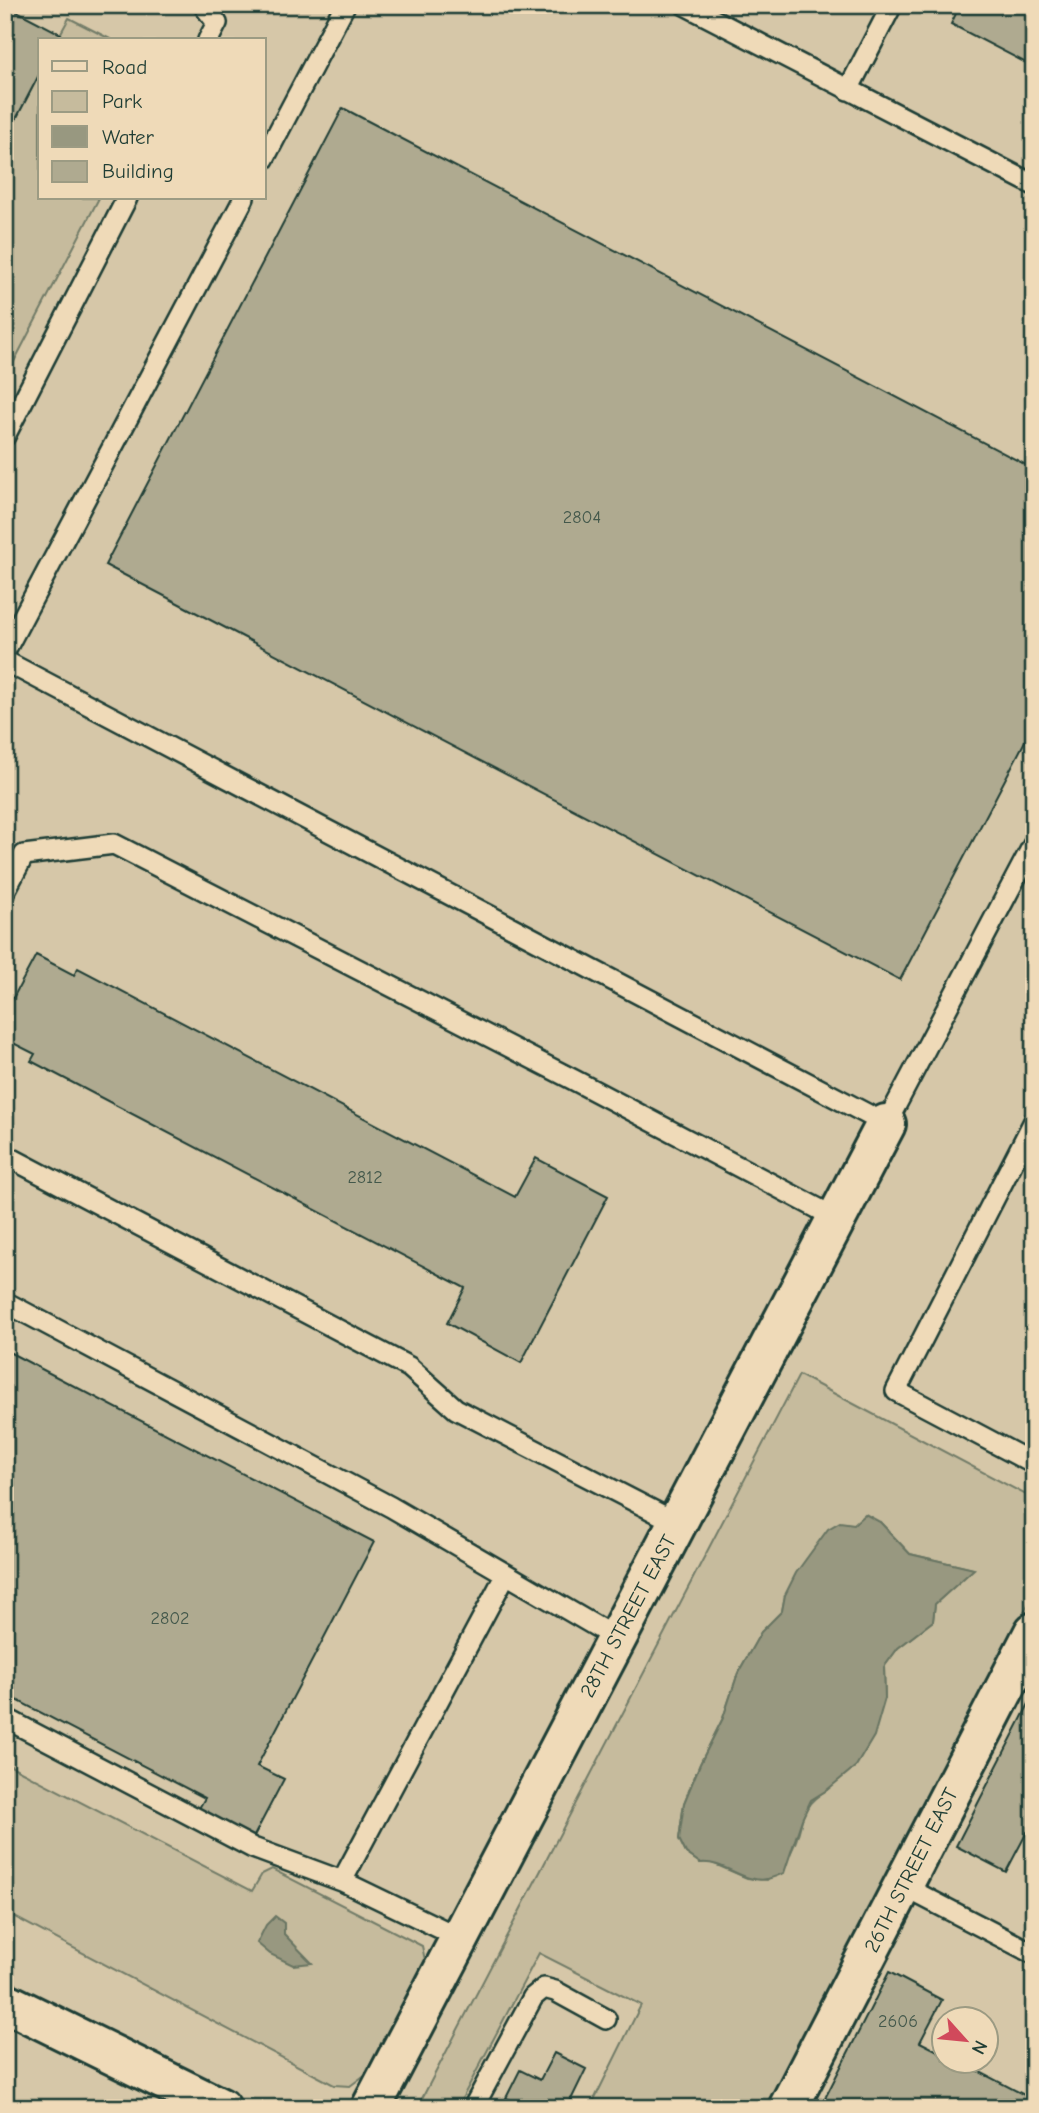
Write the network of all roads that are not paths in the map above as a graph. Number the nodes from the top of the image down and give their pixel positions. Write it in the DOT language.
graph roads {
  1 [pos="203,5"];
  2 [pos="345,5"];
  3 [pos="685,5"];
  4 [pos="892,5"];
  5 [pos="209,38"];
  6 [pos="848,90"];
  7 [pos="266,155"];
  8 [pos="1034,185"];
  9 [pos="126,200"];
  10 [pos="243,200"];
  11 [pos="5,436"];
  12 [pos="5,651"];
  13 [pos="5,661"];
  14 [pos="1034,843"];
  15 [pos="5,891"];
  16 [pos="1034,1121"];
  17 [pos="886,1124"];
  18 [pos="5,1155"];
  19 [pos="836,1218"];
  20 [pos="5,1302"];
  21 [pos="1034,1464"];
  22 [pos="677,1523"];
  23 [pos="506,1574"];
  24 [pos="1034,1632"];
  25 [pos="616,1638"];
  26 [pos="5,1717"];
  27 [pos="342,1881"];
  28 [pos="903,1886"];
  29 [pos="460,1938"];
  30 [pos="1034,1954"];
  31 [pos="5,2002"];
  32 [pos="606,2019"];
  33 [pos="221,2108"];
  34 [pos="371,2108"];
  35 [pos="473,2108"];
  36 [pos="788,2108"];
  1 -- 5 [label="lane"];
  2 -- 7 [label="lane"];
  3 -- 6 [label="lane"];
  4 -- 6 [label="lane"];
  6 -- 8 [label="lane"];
  9 -- 11 [label="lane"];
  10 -- 12 [label="lane"];
  13 -- 17 [label="lane"];
  14 -- 17 [label="lane"];
  15 -- 19 [label="lane"];
  16 -- 21 [label="lane"];
  17 -- 19 [label="street, 28TH STREET EAST"];
  18 -- 22 [label="lane"];
  19 -- 22 [label="street, 28TH STREET EAST"];
  20 -- 23 [label="lane"];
  22 -- 25 [label="street, 28TH STREET EAST"];
  23 -- 25 [label="lane"];
  23 -- 27 [label="lane"];
  24 -- 28 [label="street, 26TH STREET EAST"];
  25 -- 29 [label="street, 28TH STREET EAST"];
  26 -- 27 [label="lane"];
  27 -- 29 [label="lane"];
  28 -- 30 [label="lane"];
  28 -- 36 [label="street, 26TH STREET EAST"];
  29 -- 34 [label="street, 28TH STREET EAST"];
  31 -- 33 [label="street"];
  32 -- 35 [label="lane"];
}
